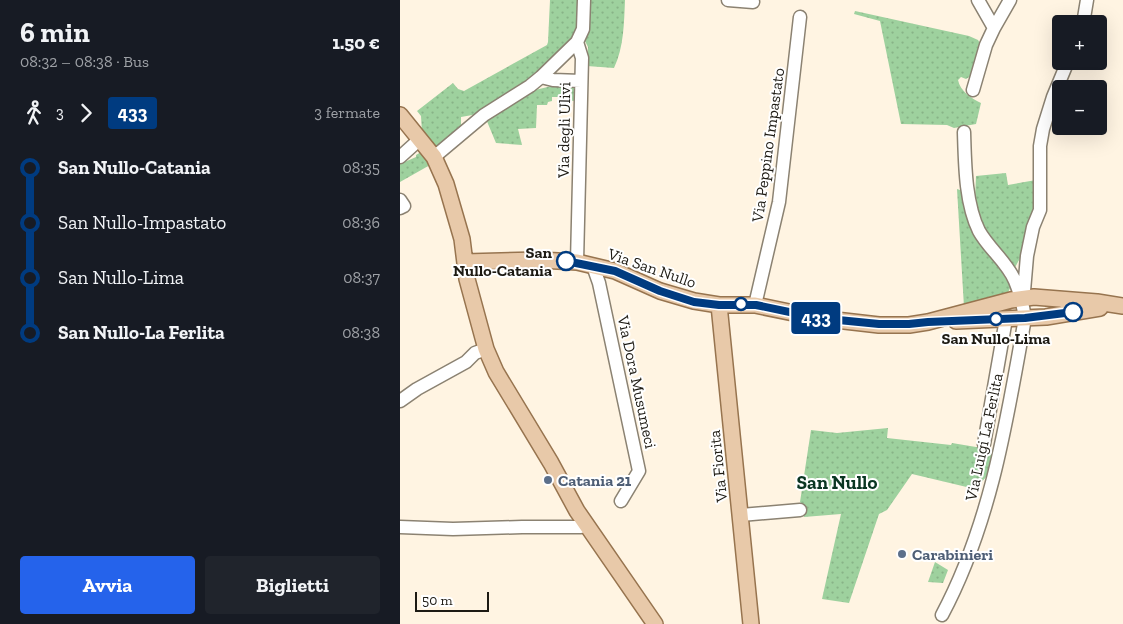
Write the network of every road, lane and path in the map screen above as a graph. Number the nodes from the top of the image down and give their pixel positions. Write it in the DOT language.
graph roads {
  1 [pos="584,0"];
  2 [pos="728,0"];
  3 [pos="978,0"];
  4 [pos="1010,0"];
  5 [pos="1087,0"];
  6 [pos="753,2"];
  7 [pos="1084,15"];
  8 [pos="800,17"];
  9 [pos="994,28"];
  10 [pos="577,42"];
  11 [pos="1064,70"];
  12 [pos="541,77"];
  13 [pos="581,81"];
  14 [pos="973,90"];
  15 [pos="400,115"];
  16 [pos="964,132"];
  17 [pos="420,139"];
  18 [pos="400,157"];
  19 [pos="434,157"];
  20 [pos="400,200"];
  21 [pos="400,208"];
  22 [pos="465,262"];
  23 [pos="577,262"];
  24 [pos="593,266"];
  25 [pos="1021,298"];
  26 [pos="719,305"];
  27 [pos="756,305"];
  28 [pos="1120,305"];
  29 [pos="985,313"];
  30 [pos="1025,318"];
  31 [pos="1006,319"];
  32 [pos="486,349"];
  33 [pos="400,401"];
  34 [pos="984,444"];
  35 [pos="621,501"];
  36 [pos="800,510"];
  37 [pos="741,515"];
  38 [pos="585,525"];
  39 [pos="400,527"];
  40 [pos="942,615"];
  41 [pos="655,624"];
  42 [pos="751,624"];
  1 -- 10 [label="street, Via degli Ulivi"];
  2 -- 6 [label="street"];
  3 -- 9 [label="street"];
  4 -- 9 [label="street"];
  5 -- 7 [label="street"];
  8 -- 27 [label="street, Via Peppino Impastato"];
  9 -- 14 [label="street"];
  10 -- 12 [label="street"];
  10 -- 13 [label="street, Via degli Ulivi"];
  11 -- 25 [label="street"];
  12 -- 13 [label="street"];
  12 -- 19 [label="street"];
  13 -- 23 [label="street, Via degli Ulivi"];
  15 -- 17 [label="main road"];
  16 -- 25 [label="street"];
  17 -- 18 [label="street"];
  17 -- 19 [label="main road"];
  19 -- 22 [label="main road"];
  20 -- 21 [label="street"];
  22 -- 23 [label="main road, Via San Nullo"];
  22 -- 32 [label="main road"];
  23 -- 24 [label="main road, Via San Nullo"];
  24 -- 26 [label="main road, Via San Nullo"];
  24 -- 35 [label="street, Via Dora Musumeci"];
  25 -- 28 [label="main road, Via San Nullo"];
  25 -- 29 [label="main road, Via San Nullo"];
  25 -- 30 [label="street"];
  26 -- 27 [label="main road, Via San Nullo"];
  26 -- 37 [label="main road, Via Fiorita"];
  27 -- 29 [label="main road, Via San Nullo"];
  28 -- 30 [label="main road"];
  29 -- 31 [label="main road"];
  30 -- 31 [label="main road"];
  30 -- 40 [label="street, Via Luigi La Ferlita"];
  31 -- 34 [label="street"];
  32 -- 33 [label="street"];
  32 -- 38 [label="main road"];
  36 -- 37 [label="street"];
  37 -- 42 [label="main road, Via Fiorita"];
  38 -- 39 [label="street"];
  38 -- 41 [label="main road"];
}
